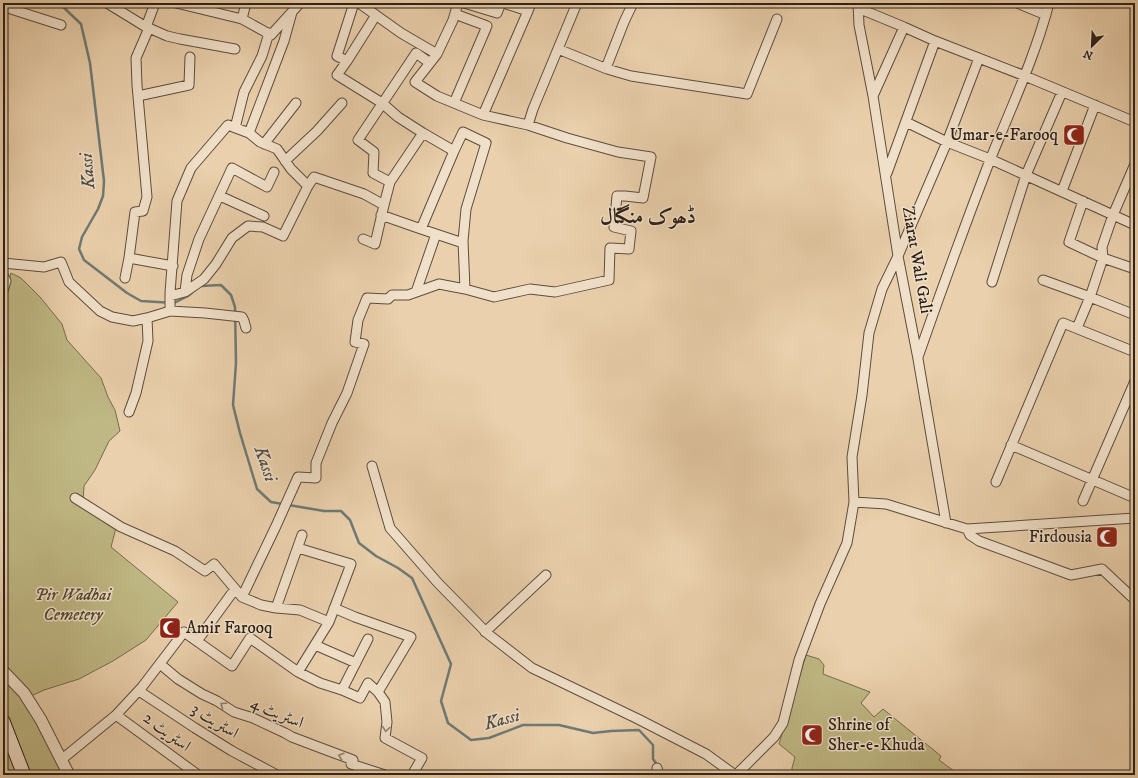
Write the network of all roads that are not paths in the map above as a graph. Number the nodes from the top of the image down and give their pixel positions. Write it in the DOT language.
graph roads {
  1 [pos="107,3"];
  2 [pos="155,3"];
  3 [pos="176,3"];
  4 [pos="246,3"];
  5 [pos="300,3"];
  6 [pos="354,3"];
  7 [pos="359,3"];
  8 [pos="458,3"];
  9 [pos="464,3"];
  10 [pos="502,3"];
  11 [pos="577,3"];
  12 [pos="633,3"];
  13 [pos="1017,3"];
  14 [pos="1049,3"];
  15 [pos="3,6"];
  16 [pos="858,6"];
  17 [pos="529,7"];
  18 [pos="292,12"];
  19 [pos="454,14"];
  20 [pos="376,15"];
  21 [pos="1046,15"];
  22 [pos="242,19"];
  23 [pos="777,19"];
  24 [pos="61,25"];
  25 [pos="904,27"];
  26 [pos="148,28"];
  27 [pos="269,34"];
  28 [pos="935,41"];
  29 [pos="235,49"];
  30 [pos="558,49"];
  31 [pos="437,54"];
  32 [pos="190,57"];
  33 [pos="979,58"];
  34 [pos="347,61"];
  35 [pos="430,63"];
  36 [pos="606,68"];
  37 [pos="1025,76"];
  38 [pos="1062,92"];
  39 [pos="138,96"];
  40 [pos="873,96"];
  41 [pos="296,103"];
  42 [pos="342,103"];
  43 [pos="382,103"];
  44 [pos="454,103"];
  45 [pos="1095,105"];
  46 [pos="482,115"];
  47 [pos="906,122"];
  48 [pos="1135,122"];
  49 [pos="528,125"];
  50 [pos="235,128"];
  51 [pos="249,133"];
  52 [pos="423,133"];
  53 [pos="947,142"];
  54 [pos="264,144"];
  55 [pos="454,151"];
  56 [pos="990,159"];
  57 [pos="285,161"];
  58 [pos="1135,164"];
  59 [pos="274,172"];
  60 [pos="886,175"];
  61 [pos="1026,175"];
  62 [pos="390,182"];
  63 [pos="308,186"];
  64 [pos="1062,191"];
  65 [pos="220,196"];
  66 [pos="1083,201"];
  67 [pos="384,205"];
  68 [pos="381,214"];
  69 [pos="1113,215"];
  70 [pos="264,216"];
  71 [pos="1135,225"];
  72 [pos="420,229"];
  73 [pos="436,234"];
  74 [pos="363,239"];
  75 [pos="462,243"];
  76 [pos="898,256"];
  77 [pos="129,258"];
  78 [pos="1103,258"];
  79 [pos="3,263"];
  80 [pos="173,266"];
  81 [pos="1135,270"];
  82 [pos="3,276"];
  83 [pos="125,278"];
  84 [pos="1043,280"];
  85 [pos="992,282"];
  86 [pos="465,289"];
  87 [pos="3,291"];
  88 [pos="185,292"];
  89 [pos="416,292"];
  90 [pos="170,296"];
  91 [pos="1090,296"];
  92 [pos="170,311"];
  93 [pos="1135,315"];
  94 [pos="147,318"];
  95 [pos="246,328"];
  96 [pos="1078,328"];
  97 [pos="1135,352"];
  98 [pos="918,359"];
  99 [pos="1135,381"];
  100 [pos="130,412"];
  101 [pos="1011,445"];
  102 [pos="372,466"];
  103 [pos="1092,480"];
  104 [pos="996,482"];
  105 [pos="75,498"];
  106 [pos="1135,498"];
  107 [pos="1083,501"];
  108 [pos="854,502"];
  109 [pos="1135,518"];
  110 [pos="946,523"];
  111 [pos="968,529"];
  112 [pos="302,535"];
  113 [pos="298,548"];
  114 [pos="546,575"];
  115 [pos="235,589"];
  116 [pos="242,597"];
  117 [pos="1135,600"];
  118 [pos="276,608"];
  119 [pos="334,608"];
  120 [pos="329,622"];
  121 [pos="485,632"];
  122 [pos="368,639"];
  123 [pos="197,642"];
  124 [pos="315,645"];
  125 [pos="356,663"];
  126 [pos="160,664"];
  127 [pos="3,671"];
  128 [pos="298,672"];
  129 [pos="342,690"];
  130 [pos="139,691"];
  131 [pos="378,692"];
  132 [pos="116,715"];
  133 [pos="3,721"];
  134 [pos="61,760"];
  135 [pos="24,775"];
  136 [pos="69,775"];
  137 [pos="198,775"];
  138 [pos="277,775"];
  139 [pos="385,775"];
  140 [pos="412,775"];
  141 [pos="735,775"];
  1 -- 26 [label="street"];
  2 -- 26 [label="street"];
  3 -- 22 [label="street"];
  4 -- 22 [label="street"];
  5 -- 18 [label="street"];
  6 -- 34 [label="street"];
  7 -- 20 [label="street"];
  8 -- 19 [label="street"];
  9 -- 10 [label="street"];
  10 -- 17 [label="street"];
  11 -- 30 [label="street"];
  12 -- 36 [label="street"];
  13 -- 21 [label="street"];
  14 -- 21 [label="street"];
  15 -- 24 [label="street"];
  16 -- 25 [label="street"];
  16 -- 40 [label="street, Ziarat Wali Gali"];
  17 -- 46 [label="street"];
  18 -- 27 [label="street"];
  18 -- 51 [label="street"];
  19 -- 31 [label="street"];
  19 -- 44 [label="street"];
  20 -- 31 [label="street"];
  20 -- 34 [label="street"];
  21 -- 37 [label="street"];
  22 -- 27 [label="street"];
  23 -- 36 [label="street"];
  25 -- 28 [label="street"];
  25 -- 40 [label="street"];
  26 -- 29 [label="street"];
  26 -- 39 [label="street"];
  27 -- 50 [label="street"];
  28 -- 33 [label="street"];
  28 -- 47 [label="street"];
  30 -- 36 [label="street"];
  30 -- 49 [label="street"];
  31 -- 35 [label="street"];
  32 -- 39 [label="street"];
  33 -- 37 [label="street"];
  33 -- 53 [label="street"];
  34 -- 43 [label="street"];
  35 -- 43 [label="street"];
  35 -- 44 [label="street"];
  37 -- 38 [label="street"];
  37 -- 56 [label="street"];
  38 -- 45 [label="street"];
  38 -- 61 [label="street"];
  39 -- 77 [label="street"];
  40 -- 60 [label="street, Ziarat Wali Gali"];
  41 -- 54 [label="street"];
  42 -- 57 [label="street"];
  43 -- 52 [label="street"];
  43 -- 62 [label="street"];
  44 -- 46 [label="street"];
  45 -- 48 [label="street"];
  45 -- 64 [label="street"];
  46 -- 49 [label="street"];
  47 -- 53 [label="street"];
  47 -- 60 [label="street"];
  49 -- 86 [label="street"];
  50 -- 51 [label="street"];
  50 -- 80 [label="street"];
  51 -- 54 [label="street"];
  52 -- 55 [label="street"];
  52 -- 62 [label="street"];
  53 -- 56 [label="street"];
  53 -- 76 [label="street"];
  54 -- 57 [label="street"];
  55 -- 72 [label="street"];
  55 -- 75 [label="street"];
  56 -- 61 [label="street"];
  56 -- 98 [label="street"];
  57 -- 63 [label="street"];
  58 -- 69 [label="street"];
  59 -- 65 [label="street"];
  60 -- 76 [label="street, Ziarat Wali Gali"];
  61 -- 64 [label="street"];
  61 -- 85 [label="street"];
  62 -- 67 [label="street"];
  63 -- 67 [label="street"];
  63 -- 88 [label="street"];
  64 -- 66 [label="street"];
  65 -- 70 [label="street"];
  65 -- 88 [label="street"];
  66 -- 69 [label="street"];
  66 -- 78 [label="street"];
  67 -- 68 [label="street"];
  68 -- 72 [label="street"];
  68 -- 74 [label="street"];
  69 -- 71 [label="street"];
  69 -- 78 [label="street"];
  72 -- 73 [label="street"];
  73 -- 75 [label="street"];
  73 -- 89 [label="street"];
  75 -- 86 [label="street"];
  76 -- 98 [label="street, Ziarat Wali Gali"];
  76 -- 108 [label="street"];
  77 -- 80 [label="street"];
  77 -- 83 [label="street"];
  78 -- 81 [label="street"];
  78 -- 91 [label="street"];
  79 -- 94 [label="street"];
  80 -- 90 [label="street"];
  82 -- 87 [label="street"];
  84 -- 91 [label="street"];
  86 -- 89 [label="street"];
  88 -- 90 [label="street"];
  89 -- 116 [label="street"];
  90 -- 92 [label="street"];
  91 -- 93 [label="street"];
  91 -- 96 [label="street"];
  92 -- 94 [label="street"];
  92 -- 95 [label="street"];
  94 -- 100 [label="street"];
  96 -- 97 [label="street"];
  96 -- 101 [label="street"];
  98 -- 110 [label="street, Ziarat Wali Gali"];
  99 -- 103 [label="street"];
  101 -- 103 [label="street"];
  101 -- 104 [label="street"];
  102 -- 121 [label="street"];
  103 -- 106 [label="street"];
  103 -- 107 [label="street"];
  105 -- 115 [label="street"];
  108 -- 110 [label="street"];
  108 -- 141 [label="street"];
  109 -- 111 [label="street"];
  110 -- 111 [label="street"];
  111 -- 117 [label="street"];
  112 -- 113 [label="street"];
  113 -- 118 [label="street"];
  113 -- 119 [label="street"];
  114 -- 121 [label="street"];
  115 -- 116 [label="street"];
  115 -- 123 [label="street"];
  116 -- 118 [label="street"];
  118 -- 120 [label="street"];
  119 -- 120 [label="street"];
  119 -- 131 [label="street"];
  120 -- 124 [label="street"];
  121 -- 141 [label="street"];
  122 -- 125 [label="street"];
  123 -- 126 [label="street"];
  123 -- 128 [label="street"];
  124 -- 125 [label="street"];
  124 -- 128 [label="street"];
  125 -- 129 [label="street"];
  126 -- 130 [label="street"];
  139 -- 126 [label="street, اسٹریٹ 4, one-way"];
  127 -- 134 [label="street"];
  128 -- 129 [label="street"];
  129 -- 131 [label="street"];
  130 -- 132 [label="street"];
  130 -- 138 [label="street, اسٹریٹ 3"];
  131 -- 140 [label="street, one-way"];
  132 -- 134 [label="street"];
  132 -- 137 [label="street, اسٹریٹ 2"];
  133 -- 135 [label="main road"];
  134 -- 136 [label="street"];
}
